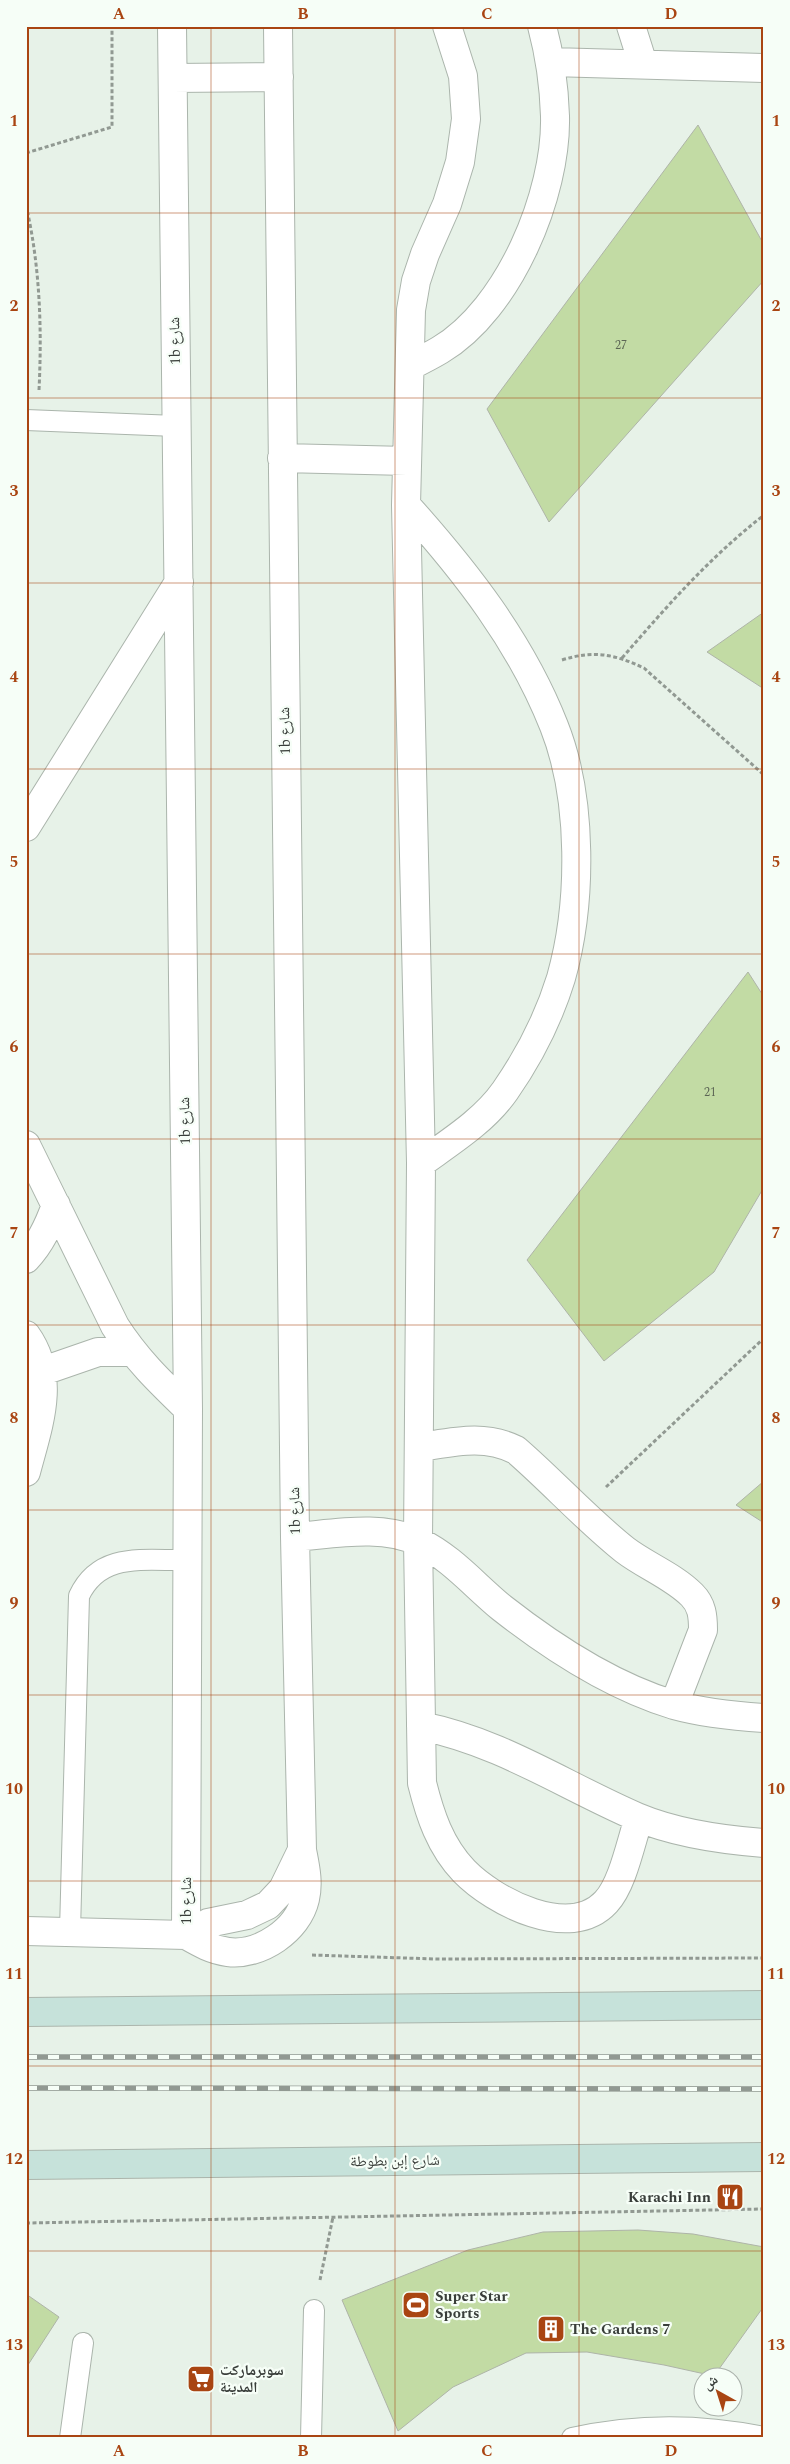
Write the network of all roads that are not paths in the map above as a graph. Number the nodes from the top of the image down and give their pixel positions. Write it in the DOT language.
graph roads {
  1 [pos="172,26"];
  2 [pos="278,26"];
  3 [pos="448,26"];
  4 [pos="542,26"];
  5 [pos="632,26"];
  6 [pos="551,62"];
  7 [pos="643,64"];
  8 [pos="764,68"];
  9 [pos="279,77"];
  10 [pos="173,78"];
  11 [pos="410,366"];
  12 [pos="32,421"];
  13 [pos="176,426"];
  14 [pos="282,458"];
  15 [pos="407,461"];
  16 [pos="406,505"];
  17 [pos="179,582"];
  18 [pos="26,827"];
  19 [pos="26,1145"];
  20 [pos="422,1164"];
  21 [pos="56,1205"];
  22 [pos="26,1259"];
  23 [pos="26,1335"];
  24 [pos="132,1352"];
  25 [pos="43,1371"];
  26 [pos="188,1409"];
  27 [pos="421,1446"];
  28 [pos="26,1472"];
  29 [pos="295,1537"];
  30 [pos="418,1541"];
  31 [pos="187,1560"];
  32 [pos="674,1705"];
  33 [pos="764,1718"];
  34 [pos="421,1726"];
  35 [pos="639,1818"];
  36 [pos="764,1843"];
  37 [pos="26,1931"];
  38 [pos="70,1931"];
  39 [pos="186,1935"];
  40 [pos="764,2005"];
  41 [pos="26,2012"];
  42 [pos="764,2157"];
  43 [pos="26,2165"];
  44 [pos="314,2310"];
  45 [pos="83,2343"];
  46 [pos="764,2437"];
  47 [pos="70,2438"];
  48 [pos="311,2438"];
  49 [pos="572,2438"];
  1 -- 10 [label="street, 1b شارع"];
  2 -- 9 [label="street, 1b شارع"];
  3 -- 11 [label="street"];
  4 -- 6 [label="street"];
  5 -- 7 [label="street"];
  6 -- 7 [label="street"];
  6 -- 11 [label="street"];
  7 -- 8 [label="street"];
  9 -- 10 [label="street"];
  9 -- 14 [label="street, 1b شارع"];
  10 -- 13 [label="street, 1b شارع"];
  11 -- 15 [label="street"];
  12 -- 13 [label="lane"];
  13 -- 17 [label="street, 1b شارع"];
  14 -- 15 [label="street"];
  14 -- 29 [label="street, 1b شارع"];
  15 -- 16 [label="street"];
  16 -- 20 [label="street"];
  16 -- 20 [label="street"];
  17 -- 18 [label="street"];
  17 -- 26 [label="street, 1b شارع"];
  19 -- 21 [label="street"];
  20 -- 27 [label="street"];
  21 -- 22 [label="street"];
  21 -- 24 [label="street"];
  23 -- 25 [label="street"];
  24 -- 25 [label="street"];
  24 -- 26 [label="street"];
  25 -- 28 [label="street"];
  26 -- 31 [label="street, 1b شارع"];
  27 -- 30 [label="street"];
  27 -- 32 [label="street"];
  29 -- 30 [label="street"];
  29 -- 39 [label="street, 1b شارع"];
  30 -- 32 [label="street"];
  30 -- 34 [label="street"];
  31 -- 38 [label="lane"];
  31 -- 39 [label="street, 1b شارع"];
  32 -- 33 [label="street"];
  34 -- 35 [label="street"];
  34 -- 35 [label="street"];
  35 -- 36 [label="street"];
  37 -- 38 [label="street"];
  38 -- 39 [label="street"];
  40 -- 41 [label="main road"];
  42 -- 43 [label="main road, شارع إبن بطوطة"];
  44 -- 48 [label="lane"];
  45 -- 47 [label="lane"];
  46 -- 49 [label="lane"];
}
